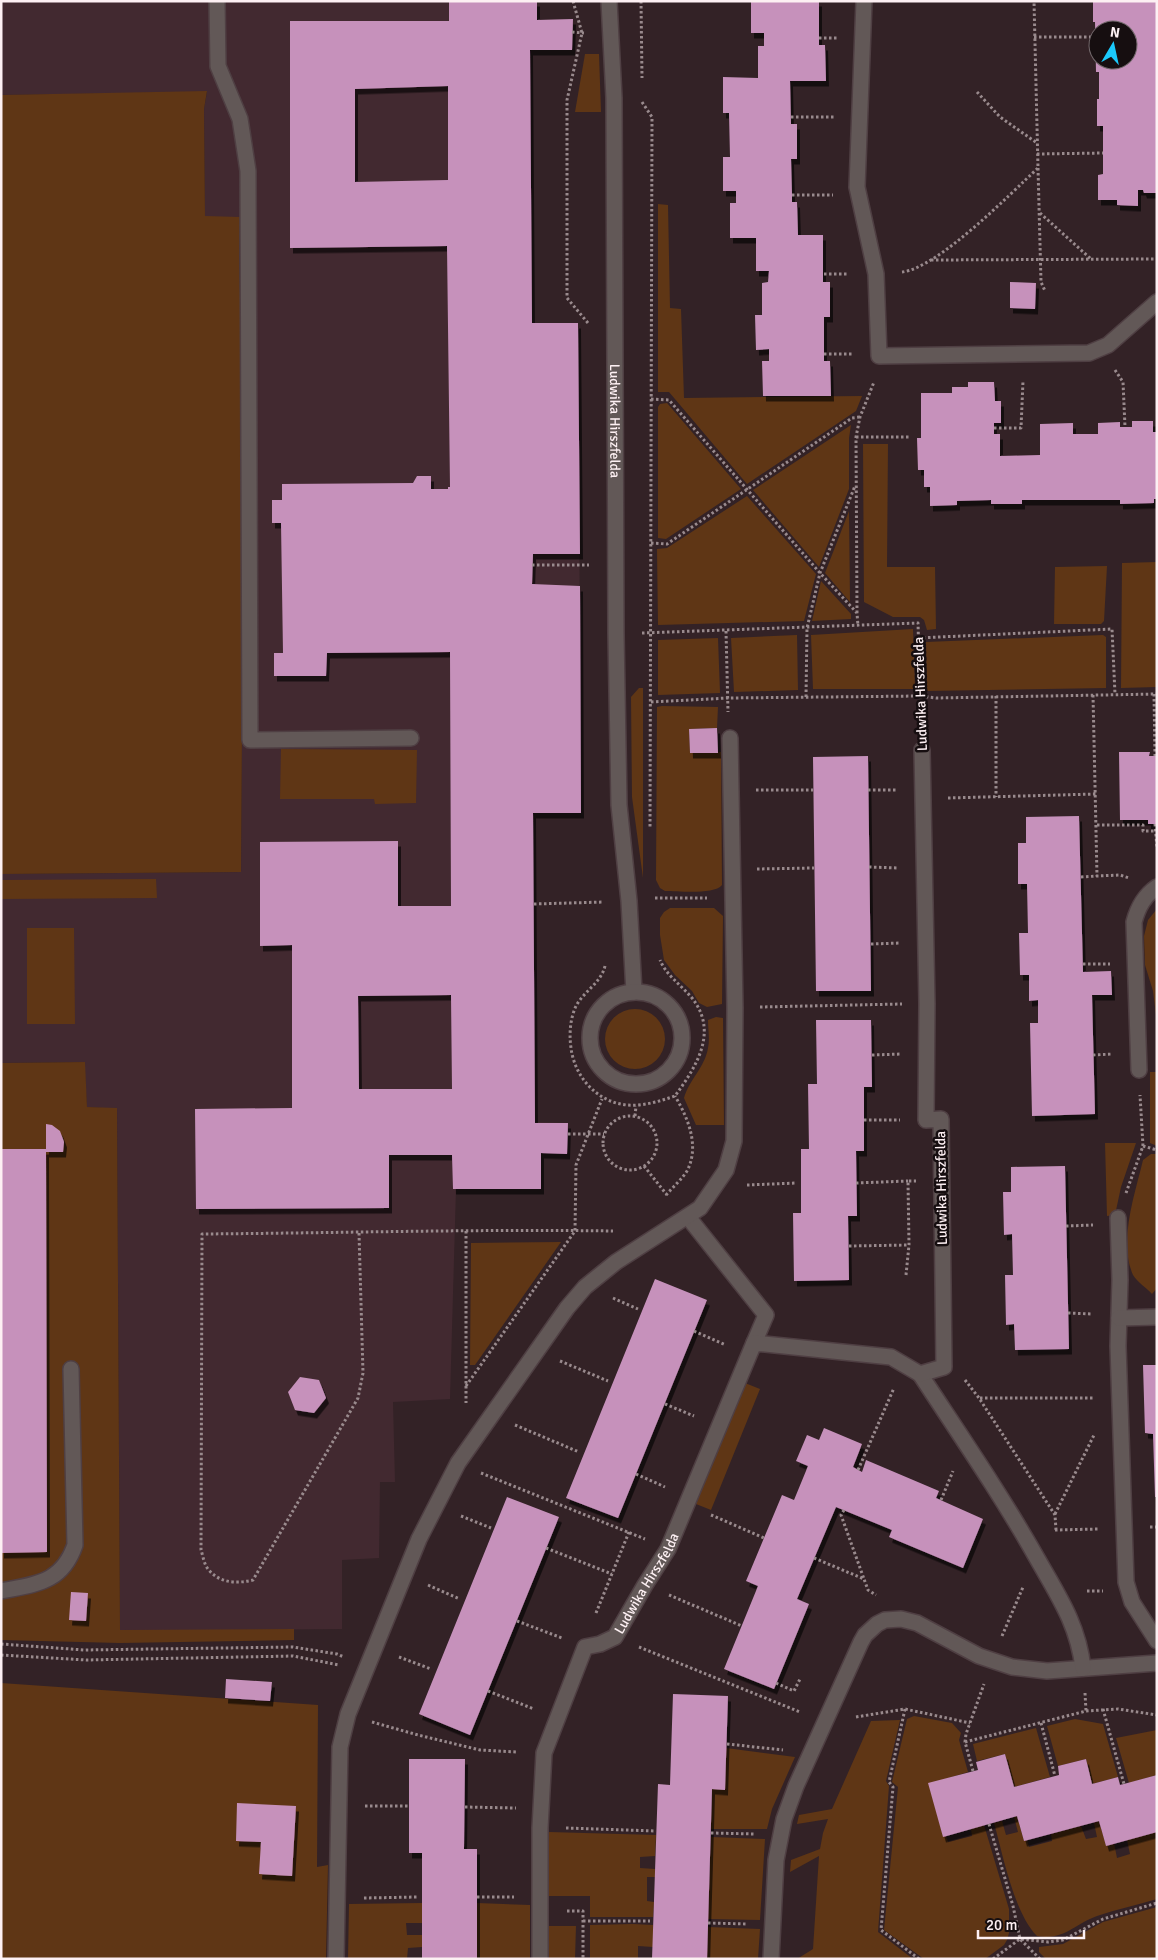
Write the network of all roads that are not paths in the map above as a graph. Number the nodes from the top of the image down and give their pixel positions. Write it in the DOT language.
graph roads {
  1 [pos="217,1"];
  2 [pos="608,1"];
  3 [pos="864,1"];
  4 [pos="1157,302"];
  5 [pos="411,738"];
  6 [pos="730,738"];
  7 [pos="922,750"];
  8 [pos="1156,887"];
  9 [pos="634,992"];
  10 [pos="1139,1070"];
  11 [pos="688,1217"];
  12 [pos="1118,1218"];
  13 [pos="1157,1317"];
  14 [pos="1119,1318"];
  15 [pos="752,1349"];
  16 [pos="71,1369"];
  17 [pos="920,1374"];
  18 [pos="1,1591"];
  19 [pos="1157,1641"];
  20 [pos="1157,1663"];
  21 [pos="1083,1668"];
  22 [pos="336,1959"];
  23 [pos="540,1959"];
  24 [pos="771,1959"];
  1 -- 5 [label="street"];
  2 -- 9 [label="street, Ludwika Hirszfelda"];
  3 -- 4 [label="street"];
  6 -- 11 [label="street"];
  7 -- 17 [label="street, Ludwika Hirszfelda"];
  8 -- 10 [label="street"];
  9 -- 9 [label="street"];
  11 -- 15 [label="street, Ludwika Hirszfelda"];
  11 -- 22 [label="street"];
  12 -- 14 [label="street"];
  13 -- 14 [label="street"];
  14 -- 19 [label="street"];
  15 -- 17 [label="street"];
  15 -- 23 [label="street, Ludwika Hirszfelda"];
  16 -- 18 [label="street"];
  17 -- 21 [label="street"];
  20 -- 21 [label="street"];
  21 -- 24 [label="street"];
}
